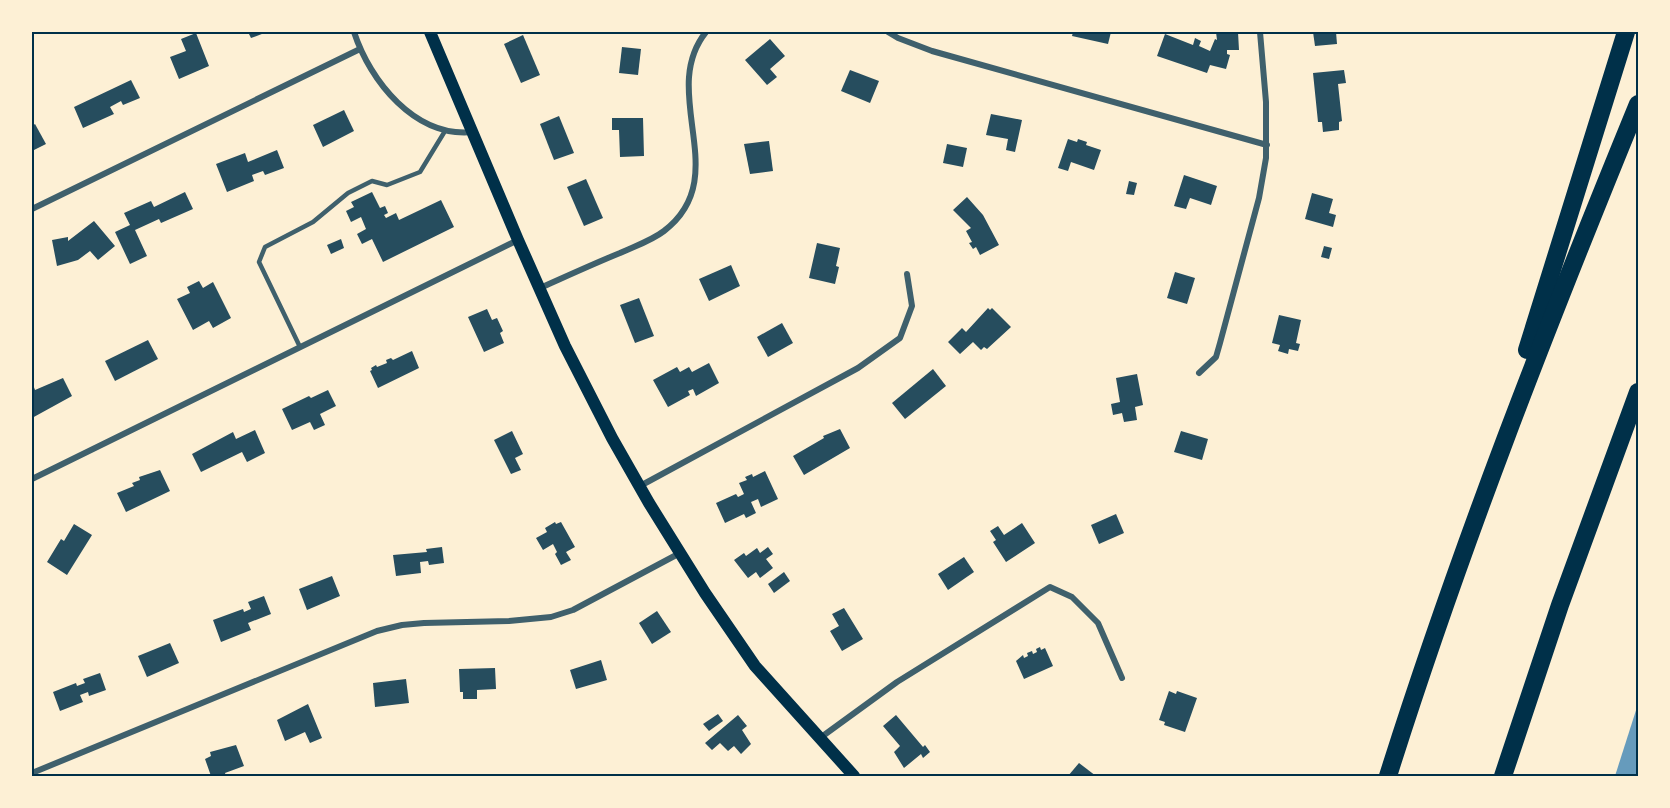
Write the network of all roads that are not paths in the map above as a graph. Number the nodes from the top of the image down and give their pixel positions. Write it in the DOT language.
graph roads {
  1 [pos="354,32"];
  2 [pos="430,32"];
  3 [pos="706,32"];
  4 [pos="888,32"];
  5 [pos="1260,32"];
  6 [pos="1626,32"];
  7 [pos="360,48"];
  8 [pos="1638,104"];
  9 [pos="445,131"];
  10 [pos="474,132"];
  11 [pos="1267,145"];
  12 [pos="32,209"];
  13 [pos="518,240"];
  14 [pos="907,274"];
  15 [pos="540,288"];
  16 [pos="300,347"];
  17 [pos="1199,373"];
  18 [pos="1638,392"];
  19 [pos="32,479"];
  20 [pos="639,486"];
  21 [pos="1475,518"];
  22 [pos="680,553"];
  23 [pos="1122,678"];
  24 [pos="820,738"];
  25 [pos="32,773"];
  26 [pos="854,777"];
  27 [pos="1388,777"];
  28 [pos="1503,777"];
  1 -- 7 [label="street"];
  2 -- 10 [label="main road"];
  3 -- 15 [label="street"];
  4 -- 11 [label="street"];
  5 -- 11 [label="street"];
  6 -- 21 [label="highway"];
  7 -- 9 [label="street"];
  7 -- 12 [label="street"];
  8 -- 21 [label="highway"];
  9 -- 10 [label="street"];
  9 -- 16 [label="lane"];
  10 -- 13 [label="main road"];
  11 -- 17 [label="street"];
  13 -- 15 [label="main road"];
  13 -- 16 [label="street"];
  14 -- 20 [label="street"];
  15 -- 20 [label="main road"];
  16 -- 19 [label="street"];
  18 -- 28 [label="highway"];
  20 -- 22 [label="main road"];
  21 -- 27 [label="highway"];
  22 -- 24 [label="main road"];
  22 -- 25 [label="street"];
  23 -- 24 [label="street"];
  24 -- 26 [label="main road"];
}
